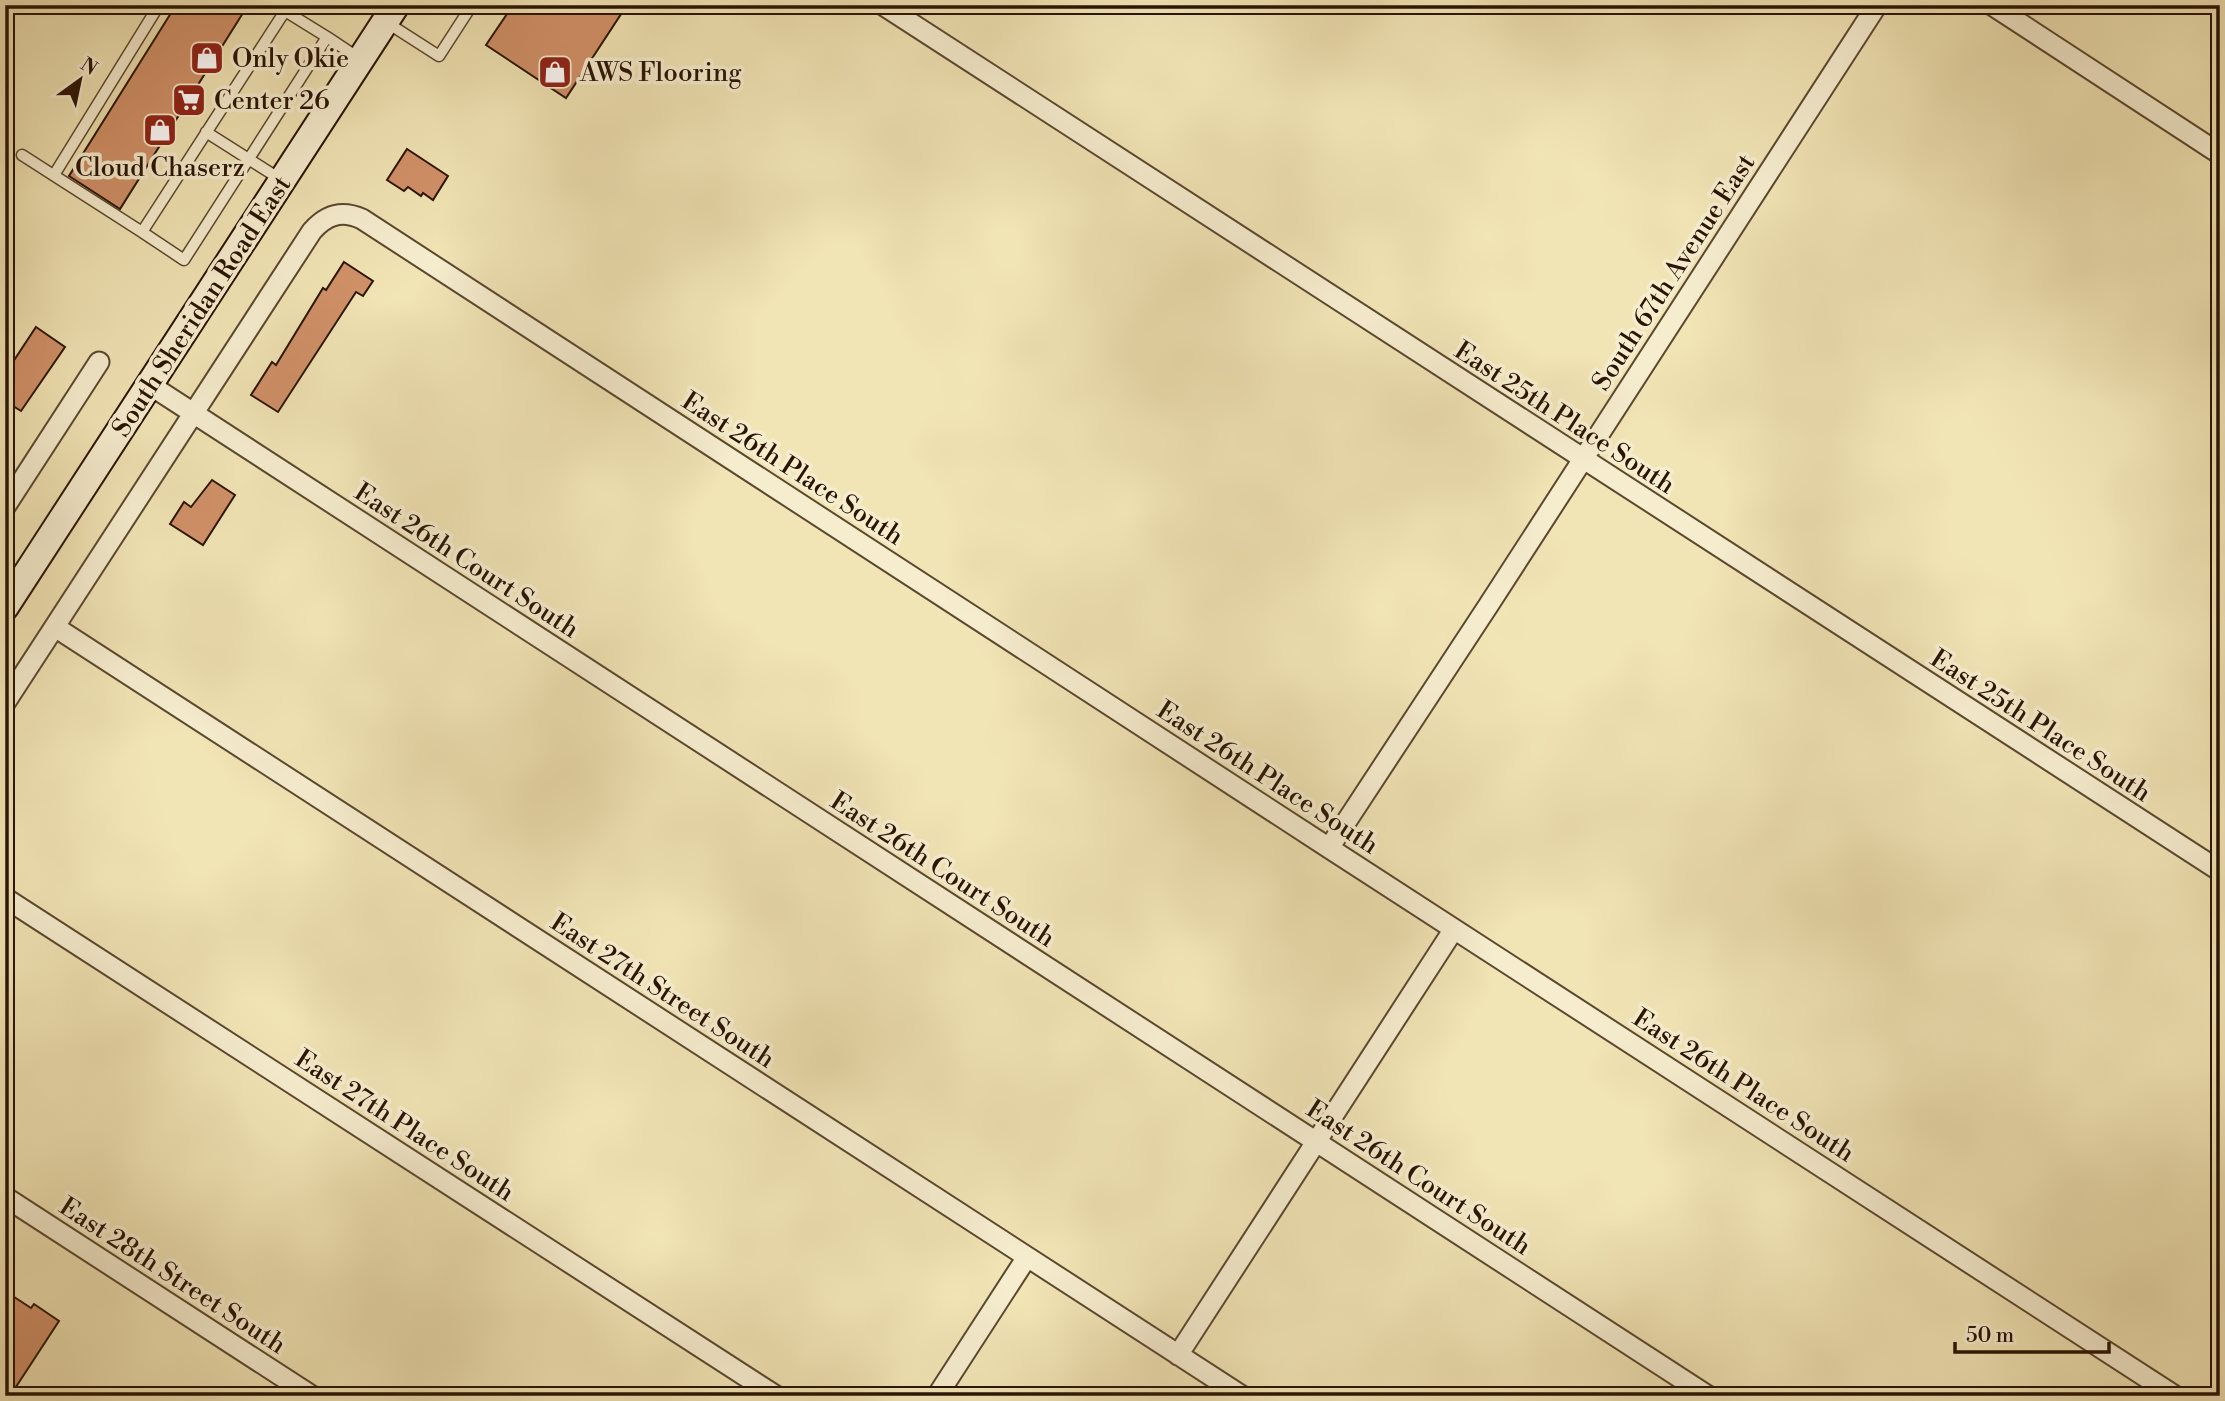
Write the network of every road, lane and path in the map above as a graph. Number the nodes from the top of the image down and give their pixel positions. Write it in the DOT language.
graph roads {
  1 [pos="159,5"];
  2 [pos="472,5"];
  3 [pos="883,5"];
  4 [pos="1877,5"];
  5 [pos="1992,5"];
  6 [pos="285,8"];
  7 [pos="391,13"];
  8 [pos="327,37"];
  9 [pos="361,59"];
  10 [pos="206,132"];
  11 [pos="2220,154"];
  12 [pos="22,155"];
  13 [pos="248,159"];
  14 [pos="54,175"];
  15 [pos="282,180"];
  16 [pos="329,216"];
  17 [pos="142,232"];
  18 [pos="99,362"];
  19 [pos="149,385"];
  20 [pos="195,414"];
  21 [pos="1582,460"];
  22 [pos="5,506"];
  23 [pos="5,607"];
  24 [pos="55,627"];
  25 [pos="5,703"];
  26 [pos="1329,848"];
  27 [pos="2220,872"];
  28 [pos="5,898"];
  29 [pos="1454,929"];
  30 [pos="1315,1141"];
  31 [pos="5,1198"];
  32 [pos="1027,1257"];
  33 [pos="1178,1354"];
  34 [pos="312,1396"];
  35 [pos="776,1396"];
  36 [pos="937,1396"];
  37 [pos="1242,1396"];
  38 [pos="1708,1396"];
  39 [pos="2175,1396"];
  1 -- 14 [label="lane"];
  2 -- 7 [label="lane"];
  3 -- 21 [label="street, East 25th Place South"];
  4 -- 21 [label="street, South 67th Avenue East"];
  5 -- 11 [label="street"];
  6 -- 8 [label="lane"];
  6 -- 10 [label="lane"];
  7 -- 9 [label="main road, South Sheridan Road East"];
  8 -- 9 [label="lane"];
  8 -- 13 [label="lane"];
  9 -- 15 [label="main road, South Sheridan Road East"];
  10 -- 13 [label="lane"];
  10 -- 17 [label="lane"];
  12 -- 14 [label="lane"];
  13 -- 15 [label="lane"];
  13 -- 17 [label="lane"];
  14 -- 17 [label="lane"];
  15 -- 19 [label="main road, South Sheridan Road East"];
  16 -- 20 [label="street, South Sheridan Road East"];
  16 -- 26 [label="street, East 26th Place South"];
  18 -- 22 [label="street, South Sheridan Road East"];
  19 -- 20 [label="street, East 26th Court South"];
  19 -- 23 [label="main road, South Sheridan Road East"];
  20 -- 24 [label="street, South Sheridan Road East"];
  20 -- 30 [label="street, East 26th Court South"];
  21 -- 26 [label="street, South 67th Avenue East"];
  21 -- 27 [label="street, East 25th Place South"];
  24 -- 25 [label="street, South Sheridan Road East"];
  24 -- 32 [label="street, East 27th Street South"];
  26 -- 29 [label="street, East 26th Place South"];
  28 -- 35 [label="street, East 27th Place South"];
  29 -- 30 [label="street"];
  29 -- 39 [label="street, East 26th Place South"];
  30 -- 33 [label="street"];
  30 -- 38 [label="street, East 26th Court South"];
  31 -- 34 [label="street, East 28th Street South"];
  32 -- 33 [label="street, East 27th Street South"];
  32 -- 36 [label="street"];
  33 -- 37 [label="street, East 27th Street South"];
}
